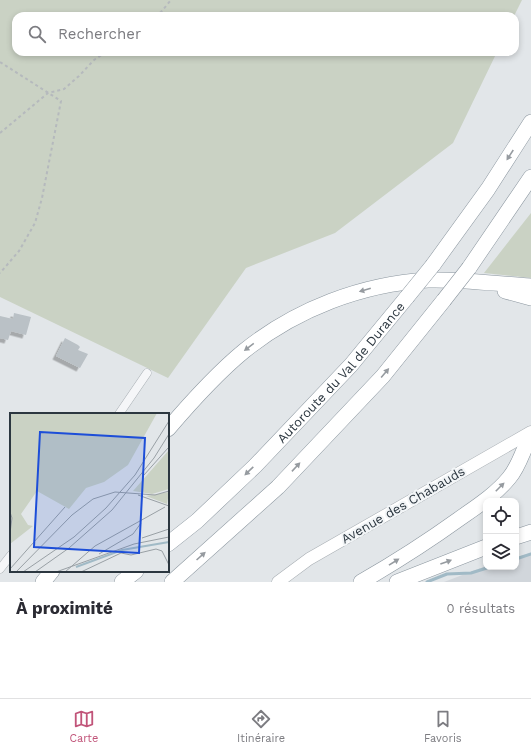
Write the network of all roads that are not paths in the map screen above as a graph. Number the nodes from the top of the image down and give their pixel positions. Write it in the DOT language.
graph roads {
  1 [pos="531,122"];
  2 [pos="531,177"];
  3 [pos="531,194"];
  4 [pos="469,268"];
  5 [pos="445,281"];
  6 [pos="531,286"];
  7 [pos="531,298"];
  8 [pos="147,373"];
  9 [pos="120,413"];
  10 [pos="169,428"];
  11 [pos="531,433"];
  12 [pos="531,532"];
  13 [pos="519,536"];
  14 [pos="169,543"];
  15 [pos="483,548"];
  16 [pos="10,556"];
  17 [pos="0,569"];
  18 [pos="51,572"];
  19 [pos="135,572"];
  20 [pos="43,582"];
  21 [pos="122,582"];
  22 [pos="172,582"];
  23 [pos="278,582"];
  24 [pos="360,582"];
  25 [pos="397,582"];
  1 -- 14 [label="highway, Autoroute du Val de Durance, one-way, bridge"];
  2 -- 4 [label="highway"];
  3 -- 4 [label="highway"];
  22 -- 4 [label="highway, one-way, bridge"];
  5 -- 6 [label="highway"];
  5 -- 7 [label="highway"];
  5 -- 10 [label="highway, one-way"];
  8 -- 9 [label="street"];
  11 -- 23 [label="main road, Avenue des Chabauds"];
  24 -- 11 [label="highway, one-way"];
  12 -- 13 [label="highway"];
  25 -- 15 [label="highway, one-way"];
  16 -- 17 [label="street"];
  18 -- 20 [label="highway"];
  19 -- 21 [label="highway"];
}
